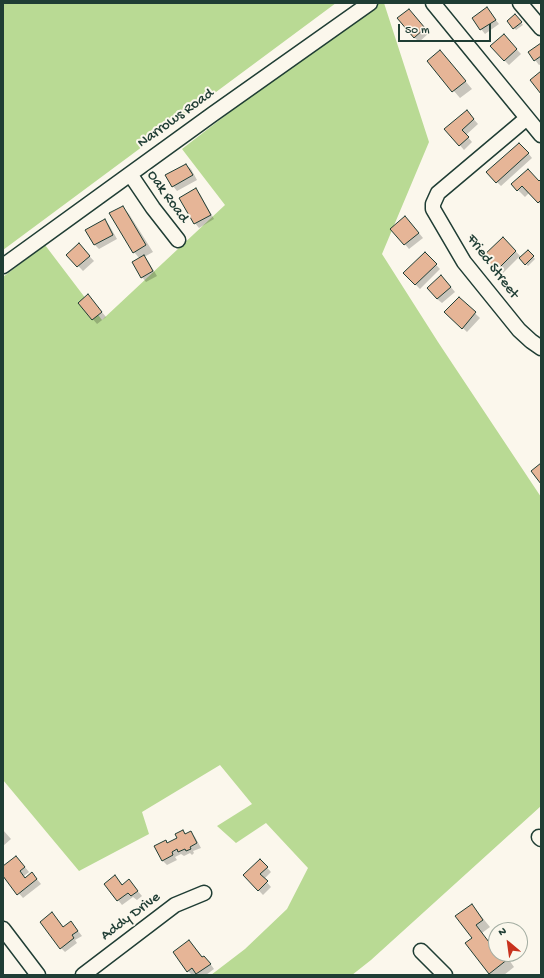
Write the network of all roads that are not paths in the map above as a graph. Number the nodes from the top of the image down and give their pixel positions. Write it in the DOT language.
graph roads {
  1 [pos="370,3"];
  2 [pos="433,3"];
  3 [pos="520,3"];
  4 [pos="541,28"];
  5 [pos="527,118"];
  6 [pos="541,135"];
  7 [pos="130,174"];
  8 [pos="178,240"];
  9 [pos="3,266"];
  10 [pos="541,348"];
  11 [pos="204,893"];
  12 [pos="3,930"];
  13 [pos="421,951"];
  14 [pos="38,975"];
  15 [pos="83,975"];
  16 [pos="445,975"];
  1 -- 7 [label="street, Narrows Road"];
  2 -- 5 [label="street"];
  3 -- 4 [label="street"];
  5 -- 6 [label="street"];
  5 -- 10 [label="street, Fried Street"];
  7 -- 8 [label="street, Oak Road"];
  7 -- 9 [label="street, Narrows Road"];
  11 -- 15 [label="street, Addy Drive"];
  12 -- 14 [label="street"];
  13 -- 16 [label="street"];
}
